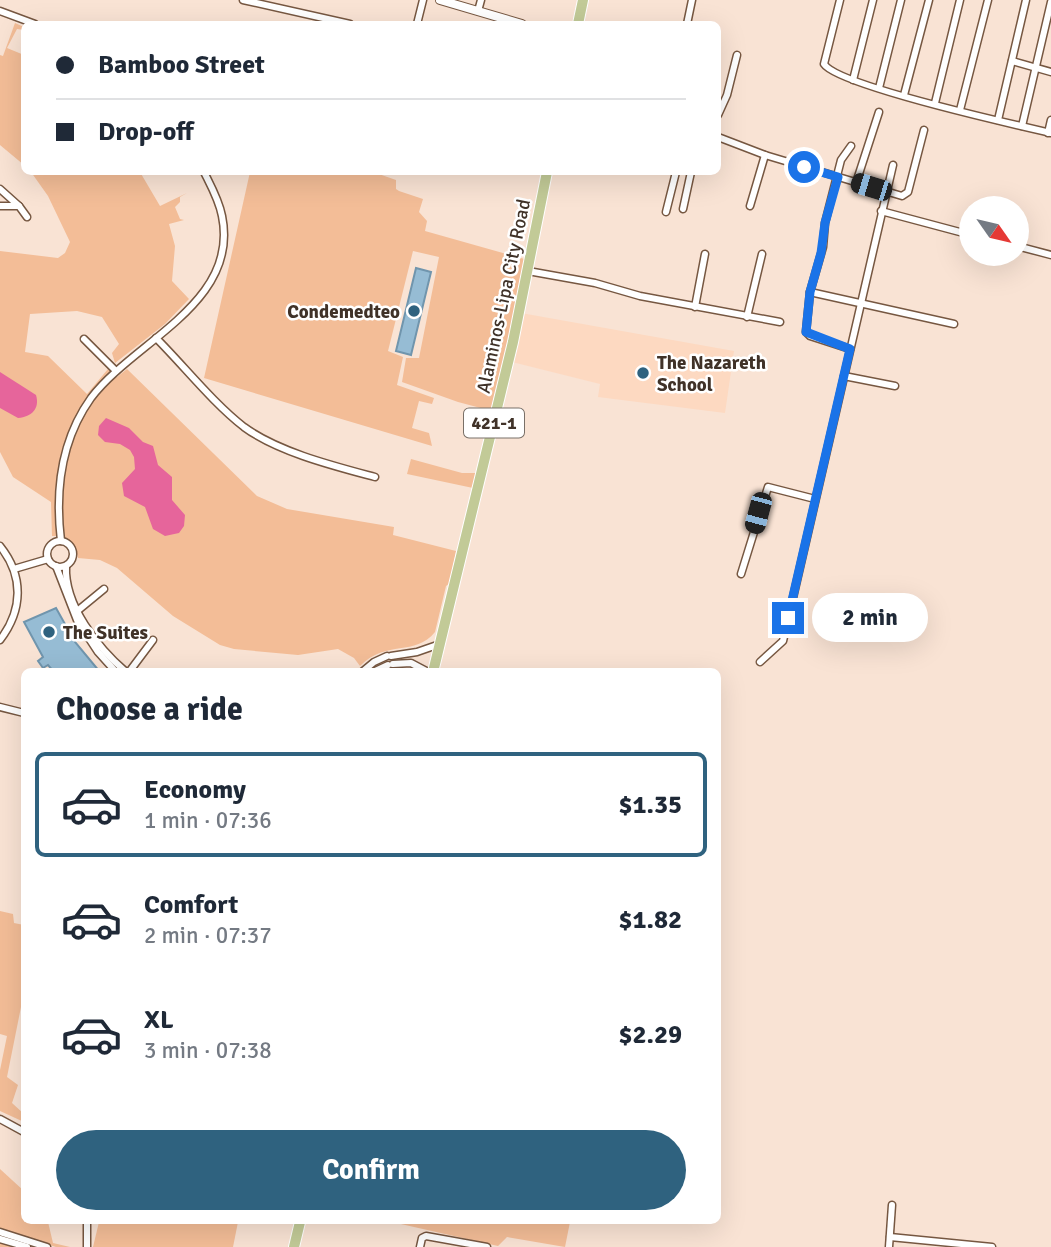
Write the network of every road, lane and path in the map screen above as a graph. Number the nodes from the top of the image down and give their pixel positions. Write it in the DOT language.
graph roads {
  1 [pos="243,0"];
  2 [pos="281,0"];
  3 [pos="423,0"];
  4 [pos="440,0"];
  5 [pos="481,0"];
  6 [pos="583,0"];
  7 [pos="692,0"];
  8 [pos="839,0"];
  9 [pos="873,0"];
  10 [pos="901,0"];
  11 [pos="929,0"];
  12 [pos="960,0"];
  13 [pos="988,0"];
  14 [pos="1026,0"];
  15 [pos="261,2"];
  16 [pos="1051,2"];
  17 [pos="279,9"];
  18 [pos="0,11"];
  19 [pos="478,11"];
  20 [pos="27,21"];
  21 [pos="342,21"];
  22 [pos="417,21"];
  23 [pos="512,21"];
  24 [pos="579,21"];
  25 [pos="688,21"];
  26 [pos="737,55"];
  27 [pos="1012,61"];
  28 [pos="1037,68"];
  29 [pos="1051,72"];
  30 [pos="853,80"];
  31 [pos="879,89"];
  32 [pos="904,95"];
  33 [pos="935,103"];
  34 [pos="721,108"];
  35 [pos="960,110"];
  36 [pos="879,112"];
  37 [pos="998,120"];
  38 [pos="1051,120"];
  39 [pos="1022,126"];
  40 [pos="924,130"];
  41 [pos="1050,133"];
  42 [pos="721,138"];
  43 [pos="851,146"];
  44 [pos="765,155"];
  45 [pos="893,165"];
  46 [pos="205,175"];
  47 [pos="546,175"];
  48 [pos="675,175"];
  49 [pos="690,175"];
  50 [pos="838,177"];
  51 [pos="856,183"];
  52 [pos="0,189"];
  53 [pos="886,191"];
  54 [pos="0,206"];
  55 [pos="19,206"];
  56 [pos="750,206"];
  57 [pos="683,209"];
  58 [pos="881,211"];
  59 [pos="666,212"];
  60 [pos="27,217"];
  61 [pos="959,232"];
  62 [pos="1029,249"];
  63 [pos="705,254"];
  64 [pos="762,254"];
  65 [pos="1051,255"];
  66 [pos="528,271"];
  67 [pos="810,292"];
  68 [pos="861,303"];
  69 [pos="695,307"];
  70 [pos="747,317"];
  71 [pos="780,322"];
  72 [pos="954,324"];
  73 [pos="156,338"];
  74 [pos="84,340"];
  75 [pos="850,349"];
  76 [pos="116,371"];
  77 [pos="844,376"];
  78 [pos="895,386"];
  79 [pos="375,477"];
  80 [pos="815,499"];
  81 [pos="61,541"];
  82 [pos="0,546"];
  83 [pos="48,559"];
  84 [pos="56,566"];
  85 [pos="66,566"];
  86 [pos="15,569"];
  87 [pos="741,573"];
  88 [pos="104,589"];
  89 [pos="76,612"];
  90 [pos="0,640"];
  91 [pos="153,640"];
  92 [pos="440,644"];
  93 [pos="392,656"];
  94 [pos="760,662"];
  95 [pos="393,664"];
  96 [pos="113,668"];
  97 [pos="124,668"];
  98 [pos="131,668"];
  99 [pos="367,668"];
  100 [pos="383,668"];
  101 [pos="424,668"];
  102 [pos="432,668"];
  103 [pos="0,707"];
  104 [pos="21,712"];
  105 [pos="0,1119"];
  106 [pos="21,1130"];
  107 [pos="892,1205"];
  108 [pos="87,1224"];
  109 [pos="300,1224"];
  110 [pos="0,1232"];
  111 [pos="890,1237"];
  112 [pos="0,1239"];
  113 [pos="962,1245"];
  114 [pos="27,1247"];
  115 [pos="47,1247"];
  116 [pos="87,1247"];
  117 [pos="294,1247"];
  118 [pos="419,1247"];
  119 [pos="487,1247"];
  120 [pos="888,1247"];
  121 [pos="992,1247"];
  1 -- 15 [label="street"];
  2 -- 17 [label="street"];
  3 -- 22 [label="street"];
  4 -- 19 [label="street"];
  5 -- 19 [label="street"];
  6 -- 24 [label="main road"];
  7 -- 25 [label="street"];
  8 -- 30 [label="street"];
  9 -- 30 [label="street"];
  10 -- 31 [label="street"];
  11 -- 32 [label="street"];
  12 -- 33 [label="street"];
  13 -- 35 [label="street"];
  14 -- 27 [label="street"];
  15 -- 17 [label="street"];
  16 -- 28 [label="street"];
  17 -- 21 [label="street"];
  18 -- 20 [label="street"];
  19 -- 23 [label="street"];
  26 -- 34 [label="street"];
  27 -- 28 [label="street"];
  27 -- 37 [label="street"];
  28 -- 29 [label="street"];
  28 -- 39 [label="street"];
  30 -- 31 [label="street"];
  31 -- 32 [label="street"];
  32 -- 33 [label="street"];
  33 -- 35 [label="street"];
  35 -- 37 [label="street"];
  36 -- 51 [label="street"];
  37 -- 39 [label="street"];
  38 -- 41 [label="street"];
  39 -- 41 [label="street"];
  40 -- 53 [label="street"];
  42 -- 44 [label="street"];
  43 -- 50 [label="street"];
  44 -- 50 [label="street"];
  44 -- 56 [label="street"];
  45 -- 53 [label="street"];
  46 -- 73 [label="street"];
  47 -- 66 [label="main road, Alaminos-Lipa City Road / 421-1"];
  48 -- 59 [label="street"];
  49 -- 57 [label="street"];
  50 -- 51 [label="street"];
  50 -- 67 [label="street"];
  51 -- 53 [label="street"];
  52 -- 55 [label="street"];
  53 -- 58 [label="street"];
  54 -- 55 [label="street"];
  55 -- 60 [label="street"];
  58 -- 61 [label="street"];
  58 -- 68 [label="street"];
  62 -- 65 [label="street"];
  63 -- 69 [label="street"];
  64 -- 70 [label="street"];
  66 -- 69 [label="street"];
  66 -- 92 [label="main road, Alaminos-Lipa City Road / 421-1"];
  67 -- 68 [label="street"];
  67 -- 75 [label="street"];
  68 -- 72 [label="street"];
  68 -- 75 [label="street"];
  69 -- 70 [label="street"];
  70 -- 71 [label="street"];
  73 -- 76 [label="street"];
  73 -- 79 [label="street"];
  74 -- 76 [label="street"];
  75 -- 77 [label="street"];
  76 -- 81 [label="street"];
  77 -- 78 [label="street"];
  77 -- 80 [label="street"];
  80 -- 87 [label="street"];
  80 -- 94 [label="street"];
  81 -- 83 [label="street"];
  81 -- 85 [label="street"];
  82 -- 86 [label="street"];
  83 -- 84 [label="street"];
  83 -- 86 [label="street"];
  84 -- 85 [label="street"];
  84 -- 89 [label="street"];
  85 -- 89 [label="street"];
  86 -- 90 [label="street"];
  88 -- 89 [label="street"];
  89 -- 96 [label="street"];
  89 -- 97 [label="street"];
  91 -- 98 [label="street"];
  92 -- 93 [label="street"];
  92 -- 102 [label="main road, Alaminos-Lipa City Road / 421-1"];
  93 -- 95 [label="street"];
  93 -- 99 [label="street"];
  95 -- 100 [label="street"];
  95 -- 101 [label="street"];
  103 -- 104 [label="street"];
  105 -- 106 [label="street"];
  107 -- 111 [label="street"];
  108 -- 116 [label="street"];
  109 -- 117 [label="main road"];
  110 -- 115 [label="street"];
  111 -- 113 [label="street"];
  111 -- 120 [label="street"];
  112 -- 114 [label="street"];
  113 -- 121 [label="street"];
  118 -- 119 [label="street"];
}
